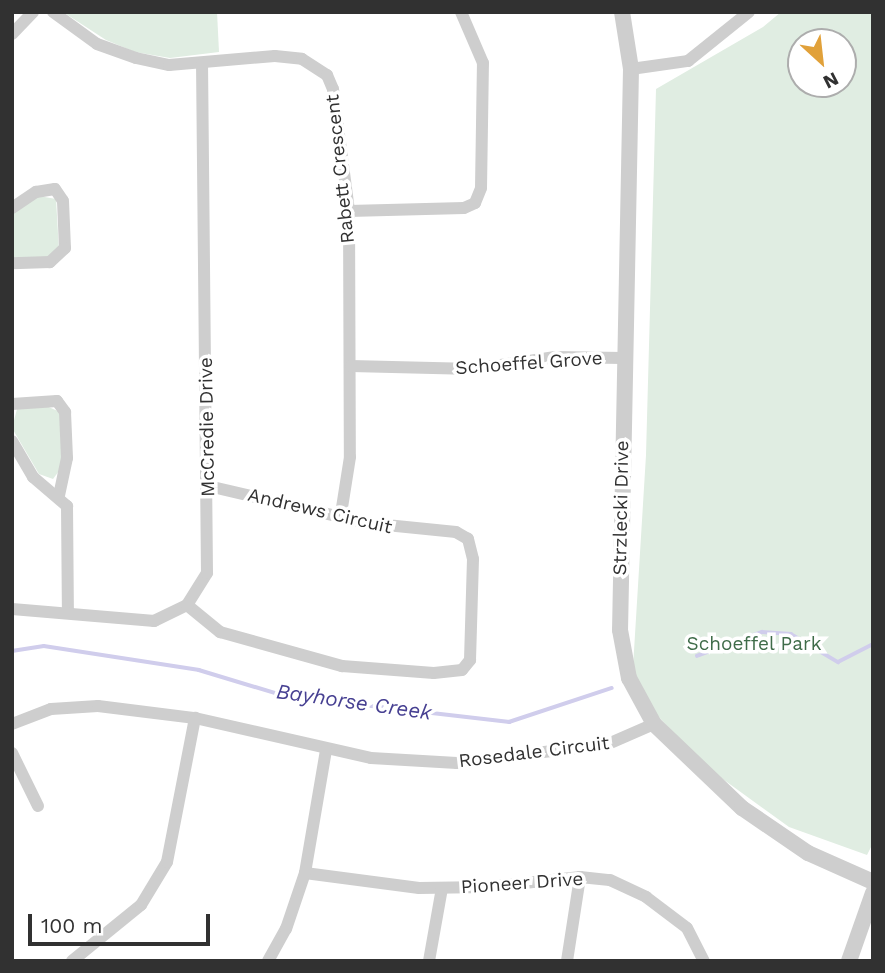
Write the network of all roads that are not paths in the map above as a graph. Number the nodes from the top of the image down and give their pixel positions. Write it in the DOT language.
graph roads {
  1 [pos="33,12"];
  2 [pos="53,12"];
  3 [pos="461,12"];
  4 [pos="622,12"];
  5 [pos="750,12"];
  6 [pos="12,34"];
  7 [pos="202,64"];
  8 [pos="631,69"];
  9 [pos="12,208"];
  10 [pos="349,211"];
  11 [pos="12,263"];
  12 [pos="623,358"];
  13 [pos="351,366"];
  14 [pos="12,404"];
  15 [pos="12,440"];
  16 [pos="208,486"];
  17 [pos="60,497"];
  18 [pos="341,514"];
  19 [pos="187,605"];
  20 [pos="12,609"];
  21 [pos="68,613"];
  22 [pos="195,718"];
  23 [pos="12,724"];
  24 [pos="654,724"];
  25 [pos="326,750"];
  26 [pos="12,754"];
  27 [pos="38,806"];
  28 [pos="305,873"];
  29 [pos="580,877"];
  30 [pos="873,881"];
  31 [pos="442,888"];
  32 [pos="873,893"];
  33 [pos="72,961"];
  34 [pos="268,961"];
  35 [pos="429,961"];
  36 [pos="567,961"];
  37 [pos="704,961"];
  38 [pos="849,961"];
  1 -- 6 [label="street"];
  2 -- 7 [label="street, Rabett Crescent"];
  3 -- 10 [label="street"];
  4 -- 8 [label="street, Strzlecki Drive"];
  5 -- 8 [label="street"];
  7 -- 10 [label="street, Rabett Crescent"];
  7 -- 16 [label="street, McCredie Drive"];
  8 -- 12 [label="street, Strzlecki Drive"];
  9 -- 11 [label="street"];
  10 -- 13 [label="street, Rabett Crescent"];
  12 -- 13 [label="street, Schoeffel Grove"];
  12 -- 24 [label="street, Strzlecki Drive"];
  13 -- 18 [label="street, Rabett Crescent"];
  14 -- 17 [label="street"];
  15 -- 17 [label="street"];
  16 -- 18 [label="street, Andrews Circuit"];
  16 -- 19 [label="street, McCredie Drive"];
  17 -- 21 [label="street"];
  18 -- 19 [label="street, Andrews Circuit"];
  19 -- 21 [label="street"];
  20 -- 21 [label="street"];
  22 -- 23 [label="street, Rosedale Circuit"];
  22 -- 25 [label="street, Rosedale Circuit"];
  22 -- 33 [label="street"];
  24 -- 25 [label="street, Rosedale Circuit"];
  24 -- 30 [label="street, Strzlecki Drive"];
  25 -- 28 [label="street"];
  26 -- 27 [label="street"];
  28 -- 31 [label="street, Pioneer Drive"];
  28 -- 34 [label="street"];
  29 -- 31 [label="street, Pioneer Drive"];
  29 -- 36 [label="street"];
  29 -- 37 [label="street, Pioneer Drive"];
  31 -- 35 [label="street"];
  32 -- 38 [label="street"];
}
